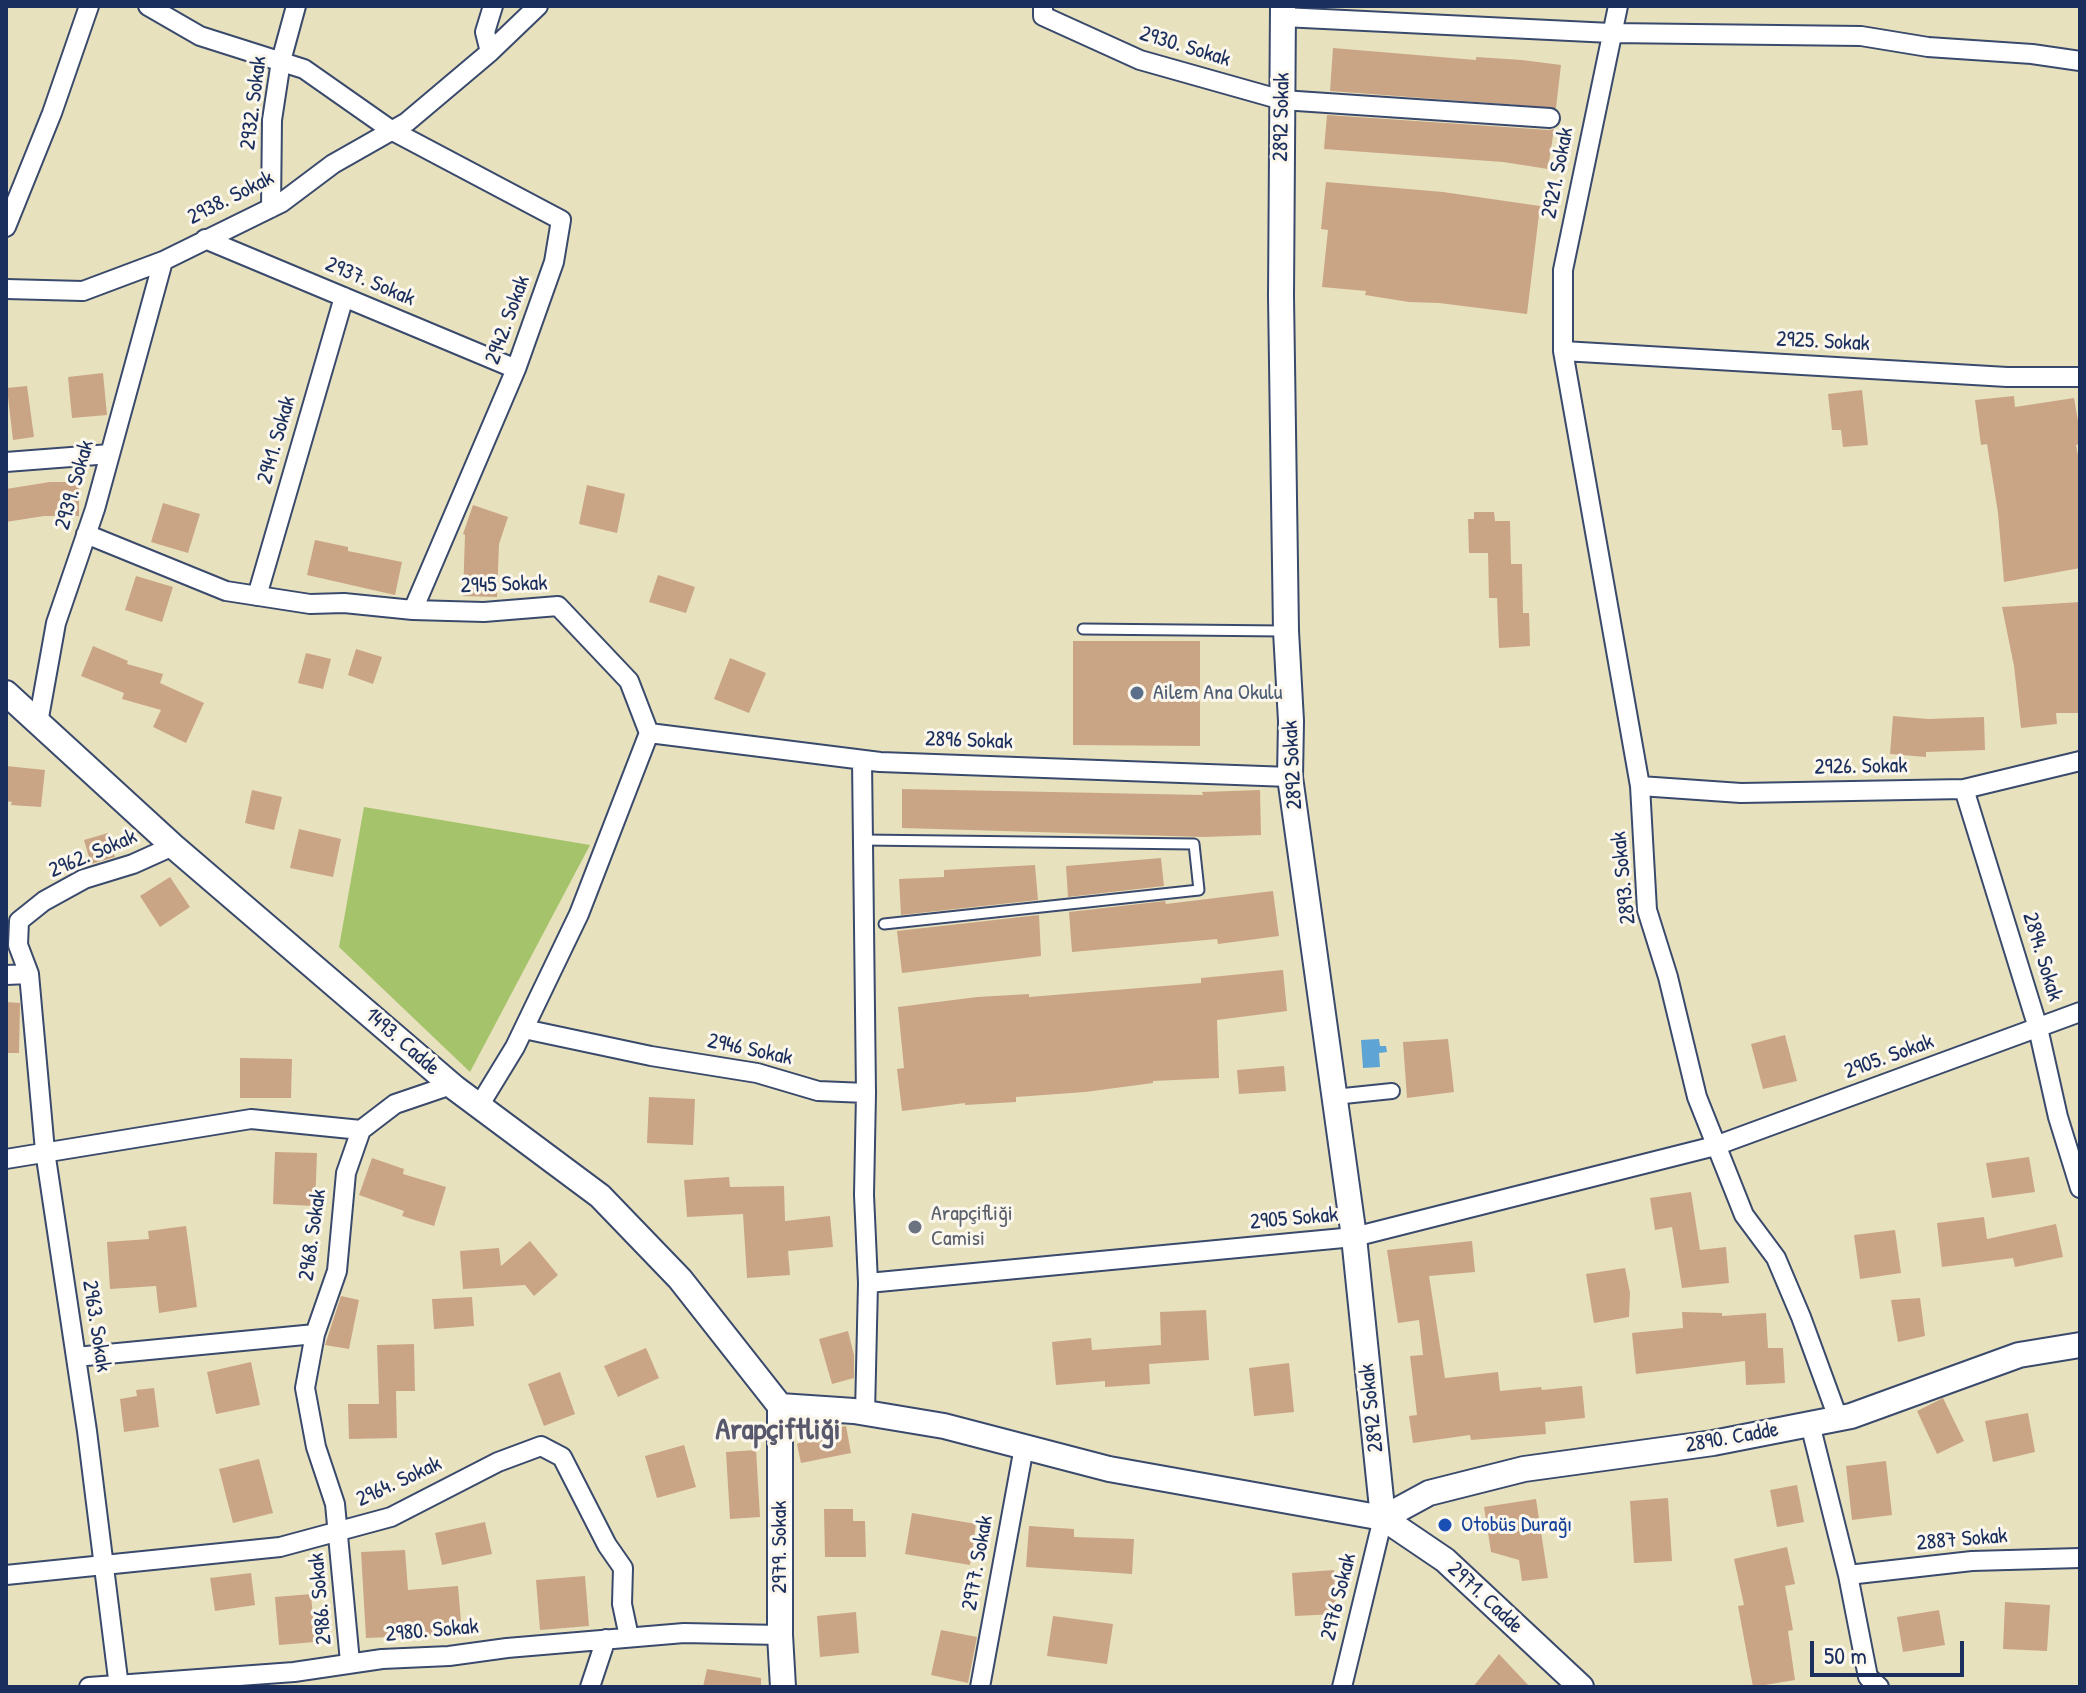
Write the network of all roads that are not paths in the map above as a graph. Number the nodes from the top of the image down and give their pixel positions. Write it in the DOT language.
graph roads {
  1 [pos="89,6"];
  2 [pos="148,6"];
  3 [pos="296,6"];
  4 [pos="493,6"];
  5 [pos="538,6"];
  6 [pos="1043,6"];
  7 [pos="1618,6"];
  8 [pos="1283,11"];
  9 [pos="1611,33"];
  10 [pos="490,52"];
  11 [pos="281,61"];
  12 [pos="2080,61"];
  13 [pos="1282,100"];
  14 [pos="1550,118"];
  15 [pos="391,130"];
  16 [pos="271,208"];
  17 [pos="6,227"];
  18 [pos="205,239"];
  19 [pos="163,261"];
  20 [pos="6,289"];
  21 [pos="344,297"];
  22 [pos="1563,351"];
  23 [pos="516,369"];
  24 [pos="2080,377"];
  25 [pos="110,454"];
  26 [pos="6,462"];
  27 [pos="86,534"];
  28 [pos="257,596"];
  29 [pos="413,610"];
  30 [pos="1083,629"];
  31 [pos="1286,631"];
  32 [pos="6,693"];
  33 [pos="38,723"];
  34 [pos="649,733"];
  35 [pos="862,760"];
  36 [pos="2080,761"];
  37 [pos="1290,777"];
  38 [pos="1640,786"];
  39 [pos="1964,789"];
  40 [pos="863,840"];
  41 [pos="173,846"];
  42 [pos="884,924"];
  43 [pos="29,974"];
  44 [pos="6,975"];
  45 [pos="2080,1012"];
  46 [pos="2038,1028"];
  47 [pos="524,1029"];
  48 [pos="451,1085"];
  49 [pos="1392,1091"];
  50 [pos="866,1093"];
  51 [pos="1334,1097"];
  52 [pos="479,1106"];
  53 [pos="361,1130"];
  54 [pos="1715,1146"];
  55 [pos="45,1151"];
  56 [pos="6,1159"];
  57 [pos="2080,1188"];
  58 [pos="1354,1237"];
  59 [pos="868,1283"];
  60 [pos="315,1334"];
  61 [pos="2080,1345"];
  62 [pos="76,1357"];
  63 [pos="780,1406"];
  64 [pos="865,1413"];
  65 [pos="1838,1418"];
  66 [pos="1810,1424"];
  67 [pos="316,1447"];
  68 [pos="1024,1447"];
  69 [pos="1383,1518"];
  70 [pos="339,1532"];
  71 [pos="2080,1558"];
  72 [pos="104,1566"];
  73 [pos="6,1575"];
  74 [pos="1848,1575"];
  75 [pos="780,1635"];
  76 [pos="629,1637"];
  77 [pos="606,1639"];
  78 [pos="350,1662"];
  79 [pos="290,1680"];
  80 [pos="119,1686"];
  81 [pos="89,1687"];
  82 [pos="590,1687"];
  83 [pos="783,1687"];
  84 [pos="980,1687"];
  85 [pos="1342,1687"];
  86 [pos="1581,1687"];
  87 [pos="1879,1687"];
  1 -- 17 [label="street"];
  2 -- 11 [label="street"];
  3 -- 11 [label="street, 2932. Sokak"];
  4 -- 10 [label="street"];
  5 -- 10 [label="street"];
  6 -- 13 [label="street, 2930. Sokak"];
  7 -- 9 [label="street, 2921. Sokak"];
  8 -- 9 [label="street"];
  8 -- 13 [label="street, 2892 Sokak"];
  9 -- 12 [label="street"];
  9 -- 22 [label="street, 2921. Sokak"];
  10 -- 15 [label="street, 2938. Sokak"];
  11 -- 15 [label="street"];
  11 -- 16 [label="street, 2932. Sokak"];
  13 -- 14 [label="street"];
  13 -- 31 [label="street, 2892 Sokak"];
  15 -- 16 [label="street, 2938. Sokak"];
  15 -- 23 [label="street, 2942. Sokak"];
  16 -- 18 [label="street, 2938. Sokak"];
  18 -- 19 [label="street, 2938. Sokak"];
  18 -- 21 [label="street, 2937. Sokak"];
  19 -- 20 [label="street, 2938. Sokak"];
  19 -- 25 [label="street, 2939. Sokak"];
  21 -- 23 [label="street, 2937. Sokak"];
  21 -- 28 [label="street, 2941. Sokak"];
  22 -- 24 [label="street, 2925. Sokak"];
  22 -- 38 [label="street, 2893. Sokak"];
  23 -- 29 [label="street, 2942. Sokak"];
  25 -- 26 [label="street"];
  25 -- 27 [label="street, 2939. Sokak"];
  27 -- 28 [label="street, 2945 Sokak"];
  27 -- 33 [label="street, 2939. Sokak"];
  28 -- 29 [label="street, 2945 Sokak"];
  29 -- 34 [label="street, 2945 Sokak"];
  30 -- 31 [label="lane"];
  31 -- 37 [label="street, 2892 Sokak"];
  32 -- 33 [label="street, 1493. Cadde"];
  33 -- 41 [label="street, 1493. Cadde"];
  34 -- 35 [label="street, 2896 Sokak"];
  34 -- 47 [label="street"];
  35 -- 37 [label="street, 2896 Sokak"];
  35 -- 40 [label="street"];
  36 -- 39 [label="street, 2926. Sokak"];
  37 -- 51 [label="street, 2892 Sokak"];
  38 -- 39 [label="street, 2926. Sokak"];
  38 -- 54 [label="street, 2893. Sokak"];
  39 -- 46 [label="street, 2894. Sokak"];
  40 -- 42 [label="lane"];
  40 -- 50 [label="street"];
  41 -- 43 [label="street, 2962. Sokak"];
  41 -- 48 [label="street, 1493. Cadde"];
  43 -- 44 [label="street"];
  43 -- 55 [label="street, 2963. Sokak"];
  45 -- 46 [label="street, 2905. Sokak"];
  46 -- 54 [label="street, 2905. Sokak"];
  46 -- 57 [label="street, 2894. Sokak"];
  47 -- 50 [label="street, 2946 Sokak"];
  47 -- 52 [label="street"];
  48 -- 52 [label="street, 1493. Cadde"];
  48 -- 53 [label="street"];
  49 -- 51 [label="street"];
  50 -- 59 [label="street"];
  51 -- 58 [label="street, 2892 Sokak"];
  52 -- 63 [label="street, 1493. Cadde"];
  53 -- 55 [label="street"];
  53 -- 60 [label="street, 2968. Sokak"];
  54 -- 58 [label="street, 2905 Sokak"];
  54 -- 65 [label="street, 2893. Sokak"];
  55 -- 56 [label="street"];
  55 -- 62 [label="street, 2963. Sokak"];
  58 -- 59 [label="street, 2905 Sokak"];
  58 -- 69 [label="street, 2892 Sokak"];
  59 -- 64 [label="street"];
  60 -- 62 [label="street"];
  60 -- 67 [label="street, 2968. Sokak"];
  61 -- 65 [label="street, 2890. Cadde"];
  62 -- 72 [label="street, 2963. Sokak"];
  63 -- 64 [label="street"];
  63 -- 75 [label="street, 2979. Sokak"];
  64 -- 68 [label="street"];
  65 -- 66 [label="street, 2890. Cadde"];
  66 -- 69 [label="street, 2890. Cadde"];
  66 -- 74 [label="street"];
  67 -- 70 [label="street, 2986. Sokak"];
  68 -- 69 [label="street"];
  68 -- 84 [label="street, 2977. Sokak"];
  69 -- 85 [label="street, 2976 Sokak"];
  69 -- 86 [label="street, 2971. Cadde"];
  70 -- 72 [label="street, 2964. Sokak"];
  70 -- 76 [label="street, 2964. Sokak"];
  70 -- 78 [label="street, 2986. Sokak"];
  71 -- 74 [label="street, 2887 Sokak"];
  72 -- 73 [label="street, 2964. Sokak"];
  72 -- 80 [label="street, 2963. Sokak"];
  74 -- 87 [label="street"];
  75 -- 76 [label="street, 2980. Sokak"];
  75 -- 83 [label="street, 2979. Sokak"];
  76 -- 77 [label="street, 2980. Sokak"];
  77 -- 78 [label="street, 2980. Sokak"];
  77 -- 82 [label="street"];
  78 -- 79 [label="street, 2980. Sokak"];
  79 -- 80 [label="street, 2980. Sokak"];
  80 -- 81 [label="street, 2980. Sokak"];
}
